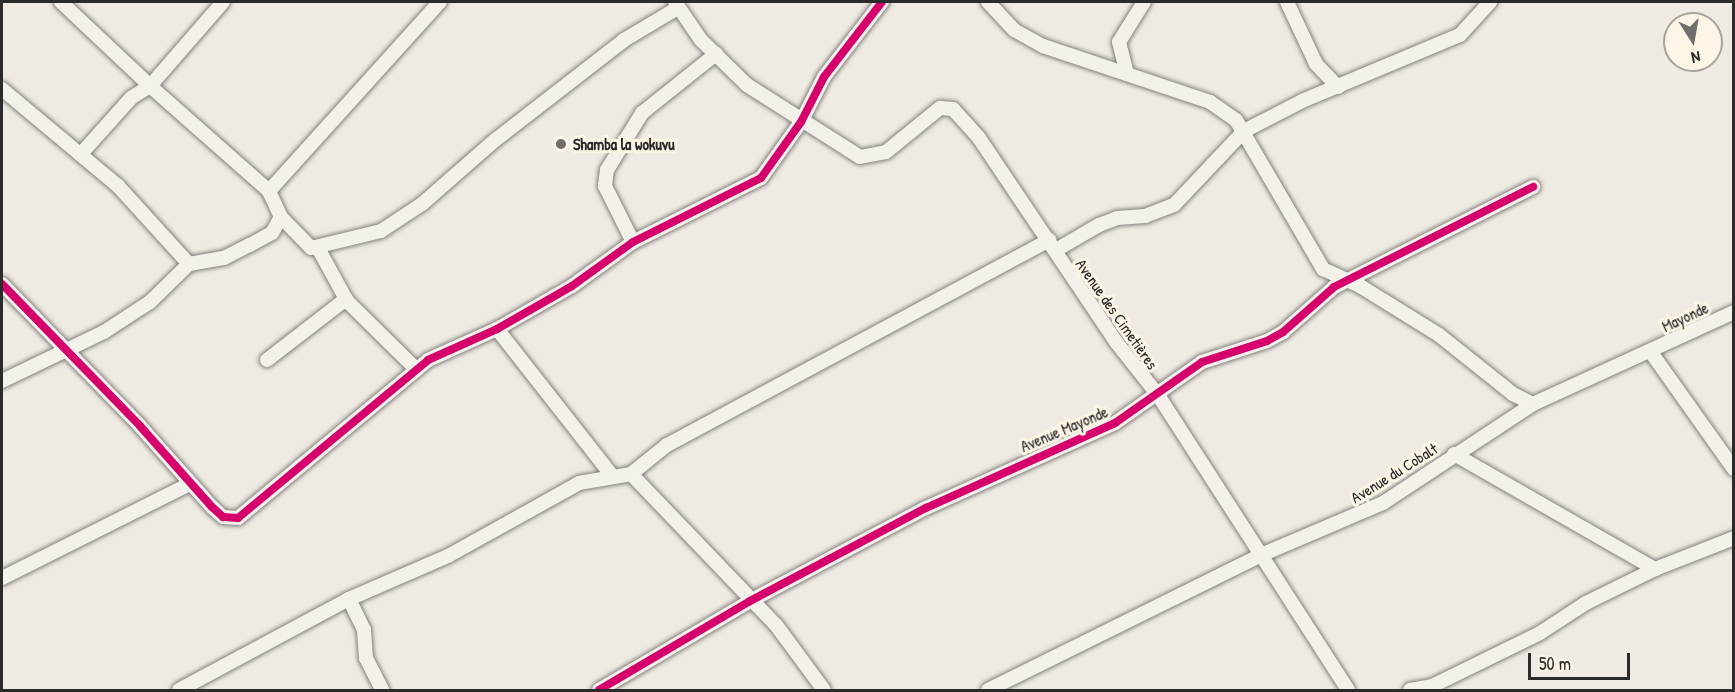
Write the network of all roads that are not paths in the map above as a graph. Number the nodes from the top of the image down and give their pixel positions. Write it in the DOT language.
graph roads {
  1 [pos="61,2"];
  2 [pos="223,2"];
  3 [pos="440,2"];
  4 [pos="882,2"];
  5 [pos="988,2"];
  6 [pos="1144,2"];
  7 [pos="1287,2"];
  8 [pos="1490,2"];
  9 [pos="677,5"];
  10 [pos="716,54"];
  11 [pos="1127,74"];
  12 [pos="150,86"];
  13 [pos="1338,87"];
  14 [pos="2,89"];
  15 [pos="801,122"];
  16 [pos="1244,131"];
  17 [pos="80,155"];
  18 [pos="1533,187"];
  19 [pos="269,191"];
  20 [pos="281,216"];
  21 [pos="633,242"];
  22 [pos="1053,245"];
  23 [pos="318,248"];
  24 [pos="189,264"];
  25 [pos="1347,280"];
  26 [pos="2,284"];
  27 [pos="346,298"];
  28 [pos="1734,312"];
  29 [pos="497,329"];
  30 [pos="63,350"];
  31 [pos="1650,351"];
  32 [pos="267,360"];
  33 [pos="417,370"];
  34 [pos="2,381"];
  35 [pos="1158,395"];
  36 [pos="1533,404"];
  37 [pos="1454,454"];
  38 [pos="1734,469"];
  39 [pos="631,474"];
  40 [pos="613,477"];
  41 [pos="190,483"];
  42 [pos="1734,538"];
  43 [pos="1260,555"];
  44 [pos="1655,568"];
  45 [pos="2,578"];
  46 [pos="349,599"];
  47 [pos="750,600"];
  48 [pos="178,690"];
  49 [pos="382,690"];
  50 [pos="599,690"];
  51 [pos="824,690"];
  52 [pos="988,690"];
  53 [pos="1348,690"];
  54 [pos="1415,690"];
  1 -- 12 [label="street"];
  2 -- 12 [label="street"];
  3 -- 19 [label="street"];
  4 -- 15 [label="street"];
  5 -- 11 [label="street"];
  6 -- 11 [label="street"];
  7 -- 13 [label="street"];
  8 -- 13 [label="street"];
  9 -- 10 [label="street, Avenue des Cimetières"];
  9 -- 23 [label="street"];
  10 -- 15 [label="street, Avenue des Cimetières"];
  10 -- 21 [label="street"];
  11 -- 16 [label="street"];
  12 -- 17 [label="street"];
  12 -- 19 [label="street"];
  13 -- 16 [label="street"];
  14 -- 17 [label="street"];
  15 -- 21 [label="street"];
  15 -- 22 [label="street, Avenue des Cimetières"];
  16 -- 22 [label="street"];
  16 -- 25 [label="street"];
  17 -- 24 [label="street"];
  18 -- 25 [label="street, Avenue Mayonde"];
  19 -- 20 [label="street"];
  20 -- 23 [label="street"];
  20 -- 24 [label="street"];
  21 -- 29 [label="street"];
  22 -- 35 [label="street, Avenue des Cimetières"];
  22 -- 39 [label="street"];
  23 -- 27 [label="street"];
  24 -- 30 [label="street"];
  25 -- 35 [label="street, Avenue Mayonde"];
  25 -- 36 [label="street"];
  26 -- 30 [label="street"];
  27 -- 32 [label="street"];
  27 -- 33 [label="street"];
  28 -- 31 [label="street, Mayonde"];
  29 -- 33 [label="street"];
  29 -- 40 [label="street"];
  30 -- 34 [label="street"];
  30 -- 41 [label="street"];
  31 -- 36 [label="street, Avenue du Cobalt"];
  31 -- 38 [label="street"];
  33 -- 41 [label="street"];
  35 -- 43 [label="street, Avenue des Cimetières"];
  35 -- 47 [label="street, Avenue Mayonde"];
  36 -- 37 [label="street, Avenue du Cobalt"];
  37 -- 43 [label="street, Avenue du Cobalt"];
  37 -- 44 [label="street"];
  39 -- 40 [label="street"];
  39 -- 47 [label="street"];
  40 -- 46 [label="street"];
  41 -- 45 [label="street"];
  42 -- 44 [label="street"];
  43 -- 52 [label="street, Avenue du Cobalt"];
  43 -- 53 [label="street, Avenue des Cimetières"];
  44 -- 54 [label="street"];
  46 -- 48 [label="street"];
  46 -- 49 [label="street"];
  47 -- 50 [label="street, Avenue Mayonde"];
  47 -- 51 [label="street"];
}
